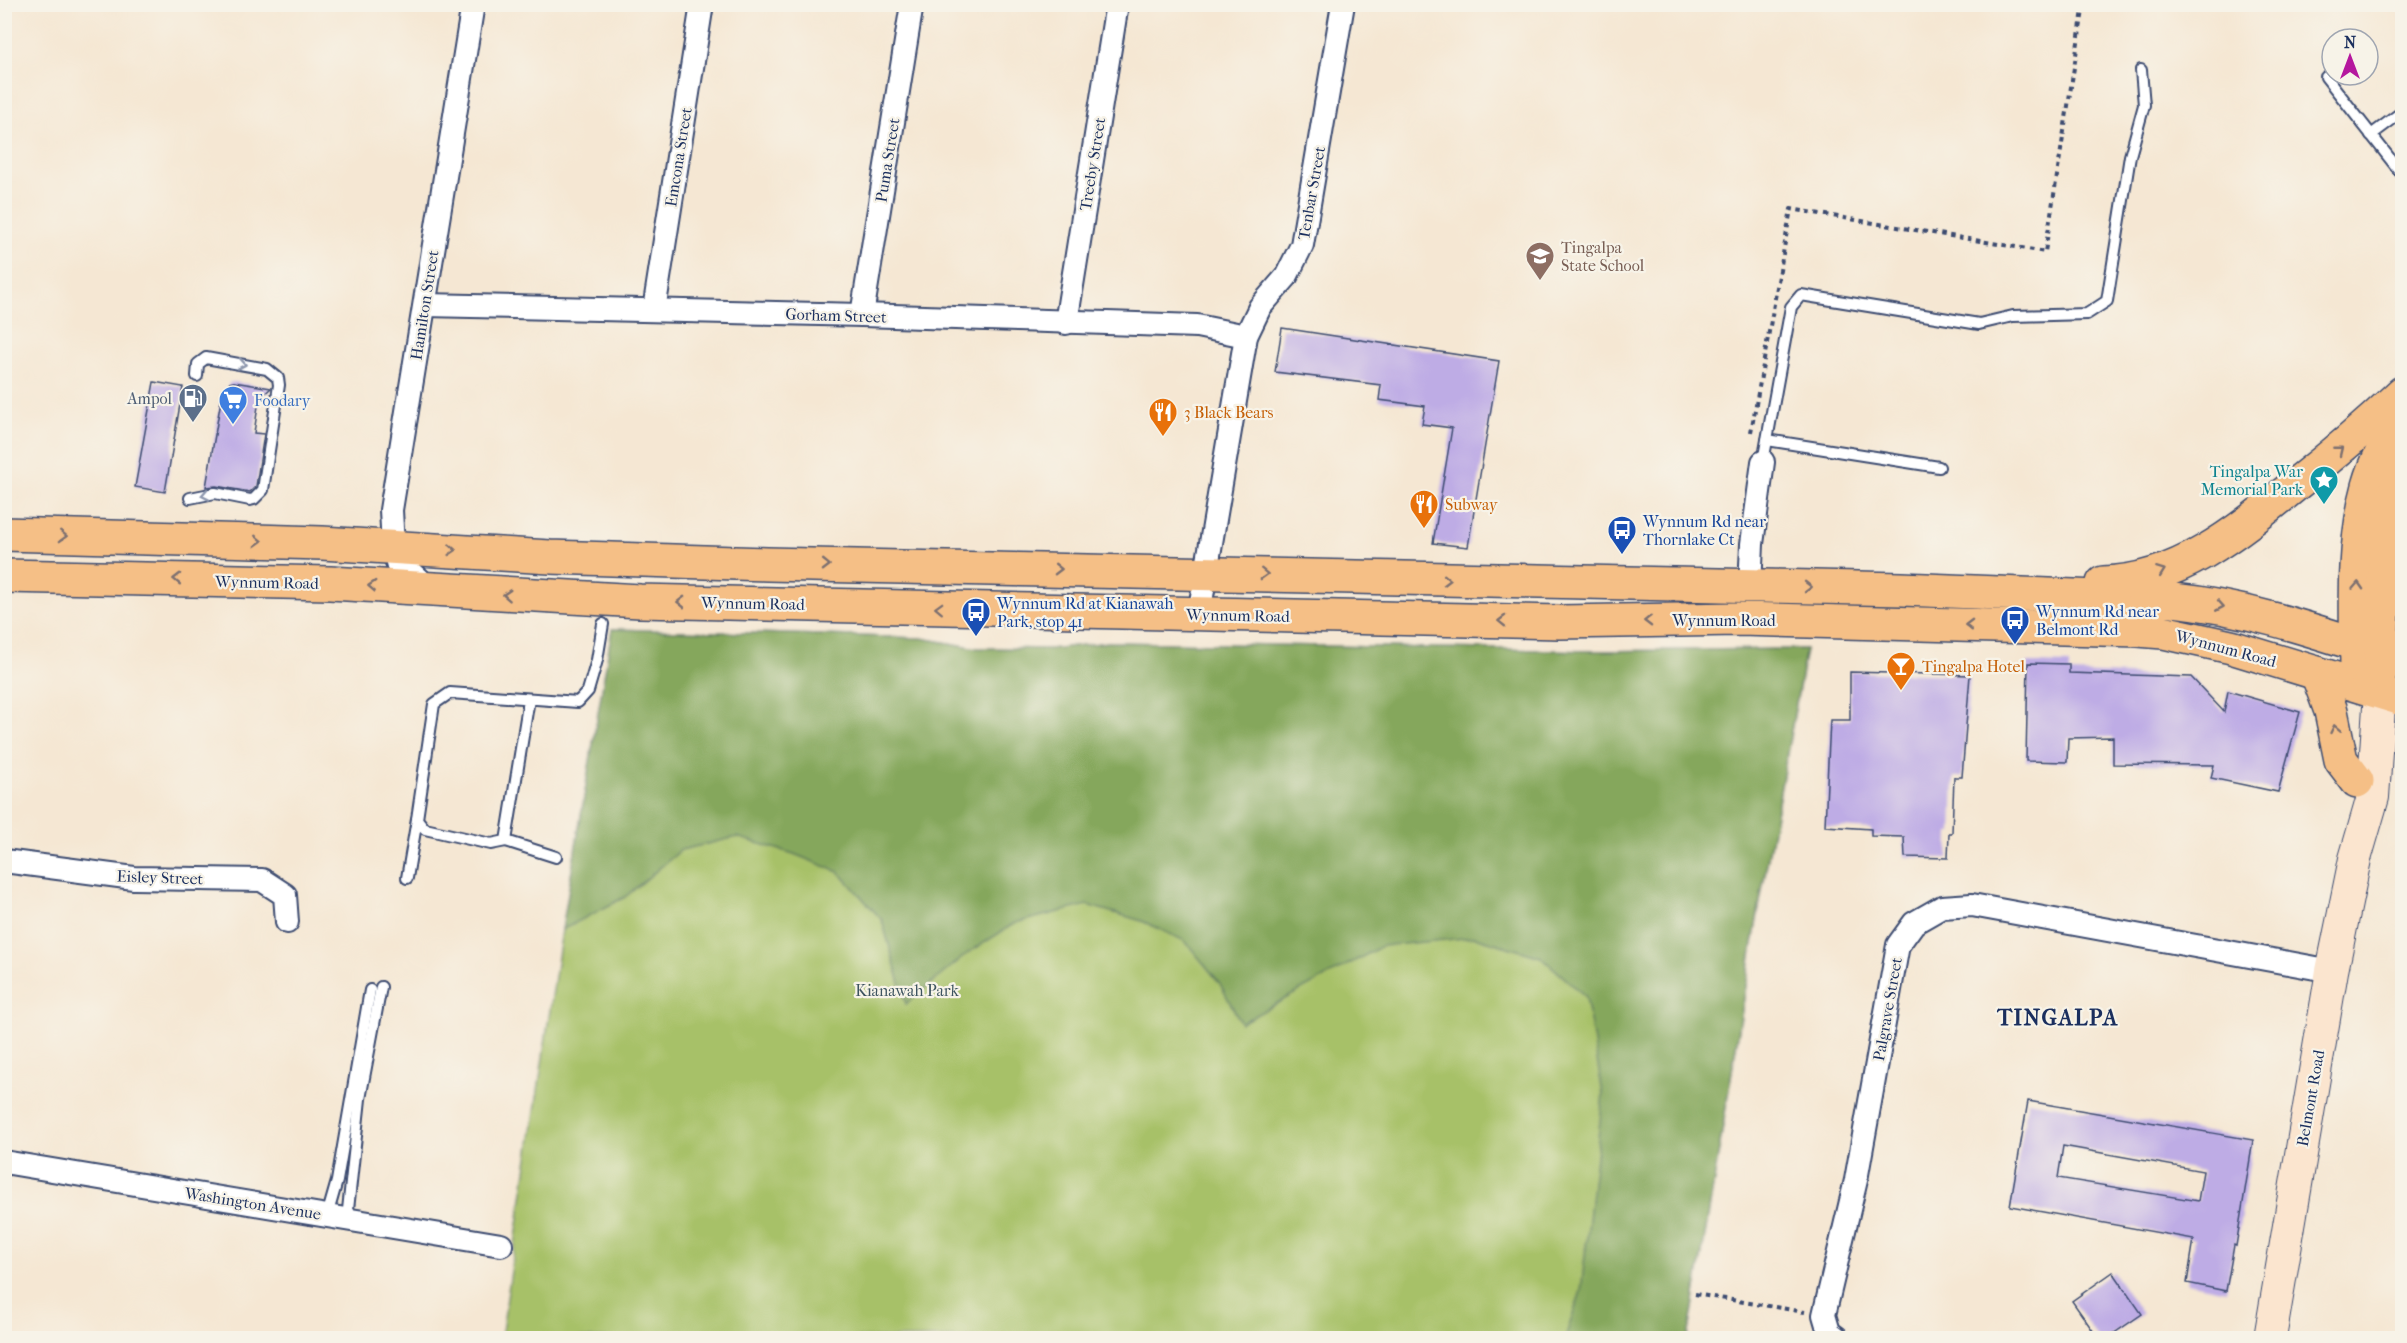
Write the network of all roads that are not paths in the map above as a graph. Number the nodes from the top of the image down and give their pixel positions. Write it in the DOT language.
graph roads {
  1 [pos="473,4"];
  2 [pos="702,4"];
  3 [pos="912,4"];
  4 [pos="1118,4"];
  5 [pos="1343,4"];
  6 [pos="2141,70"];
  7 [pos="2334,87"];
  8 [pos="2403,112"];
  9 [pos="2372,135"];
  10 [pos="2403,174"];
  11 [pos="424,305"];
  12 [pos="654,310"];
  13 [pos="862,315"];
  14 [pos="1066,323"];
  15 [pos="1245,336"];
  16 [pos="197,376"];
  17 [pos="2403,393"];
  18 [pos="2403,415"];
  19 [pos="1765,451"];
  20 [pos="1939,467"];
  21 [pos="2403,471"];
  22 [pos="190,498"];
  23 [pos="4,534"];
  24 [pos="393,546"];
  25 [pos="767,564"];
  26 [pos="1206,572"];
  27 [pos="4,576"];
  28 [pos="1750,587"];
  29 [pos="430,589"];
  30 [pos="1979,591"];
  31 [pos="795,604"];
  32 [pos="1199,614"];
  33 [pos="603,624"];
  34 [pos="2380,652"];
  35 [pos="2317,673"];
  36 [pos="2380,692"];
  37 [pos="529,699"];
  38 [pos="2357,781"];
  39 [pos="417,819"];
  40 [pos="506,841"];
  41 [pos="556,858"];
  42 [pos="2355,859"];
  43 [pos="4,861"];
  44 [pos="407,879"];
  45 [pos="287,922"];
  46 [pos="2332,971"];
  47 [pos="4,1162"];
  48 [pos="337,1217"];
  49 [pos="501,1245"];
  50 [pos="1837,1338"];
  51 [pos="2270,1338"];
  1 -- 11 [label="street, Hamilton Street"];
  2 -- 12 [label="street, Emcona Street"];
  3 -- 13 [label="street, Puma Street"];
  4 -- 14 [label="street, Treeby Street"];
  5 -- 15 [label="street, Tenbar Street"];
  6 -- 19 [label="lane"];
  7 -- 9 [label="lane"];
  8 -- 9 [label="lane"];
  9 -- 10 [label="lane"];
  11 -- 12 [label="street, Gorham Street"];
  11 -- 24 [label="street, Hamilton Street"];
  12 -- 13 [label="street, Gorham Street"];
  13 -- 14 [label="street, Gorham Street"];
  14 -- 15 [label="street, Gorham Street"];
  15 -- 26 [label="street, Tenbar Street"];
  16 -- 22 [label="lane, one-way"];
  30 -- 17 [label="main road, one-way"];
  34 -- 18 [label="main road, one-way"];
  19 -- 20 [label="lane"];
  19 -- 28 [label="street"];
  21 -- 34 [label="main road"];
  23 -- 24 [label="main road, Wynnum Road, one-way"];
  24 -- 25 [label="main road, Wynnum Road, one-way"];
  24 -- 29 [label="street"];
  25 -- 26 [label="main road, Wynnum Road, one-way"];
  25 -- 31 [label="main road"];
  26 -- 28 [label="main road, Wynnum Road, one-way"];
  26 -- 32 [label="street, Tenbar Street"];
  29 -- 27 [label="main road, Wynnum Road, one-way"];
  28 -- 30 [label="main road, Wynnum Road, one-way"];
  31 -- 29 [label="main road, Wynnum Road, one-way"];
  30 -- 34 [label="main road, Wynnum Road, one-way"];
  32 -- 31 [label="main road, Wynnum Road, one-way"];
  35 -- 32 [label="main road, Wynnum Road, one-way"];
  33 -- 37 [label="lane"];
  34 -- 36 [label="main road"];
  35 -- 36 [label="main road, Wynnum Road"];
  38 -- 35 [label="main road, one-way"];
  36 -- 38 [label="main road, Belmont Road"];
  36 -- 42 [label="main road, Belmont Road"];
  37 -- 39 [label="lane"];
  37 -- 40 [label="lane"];
  38 -- 42 [label="main road, Belmont Road"];
  39 -- 40 [label="lane"];
  39 -- 44 [label="lane"];
  40 -- 41 [label="lane"];
  42 -- 46 [label="main road, Belmont Road"];
  43 -- 45 [label="street, Eisley Street"];
  46 -- 50 [label="street, Palgrave Street"];
  46 -- 51 [label="main road, Belmont Road"];
  47 -- 48 [label="street, Washington Avenue"];
  48 -- 48 [label="lane"];
  48 -- 49 [label="street, Washington Avenue"];
}
